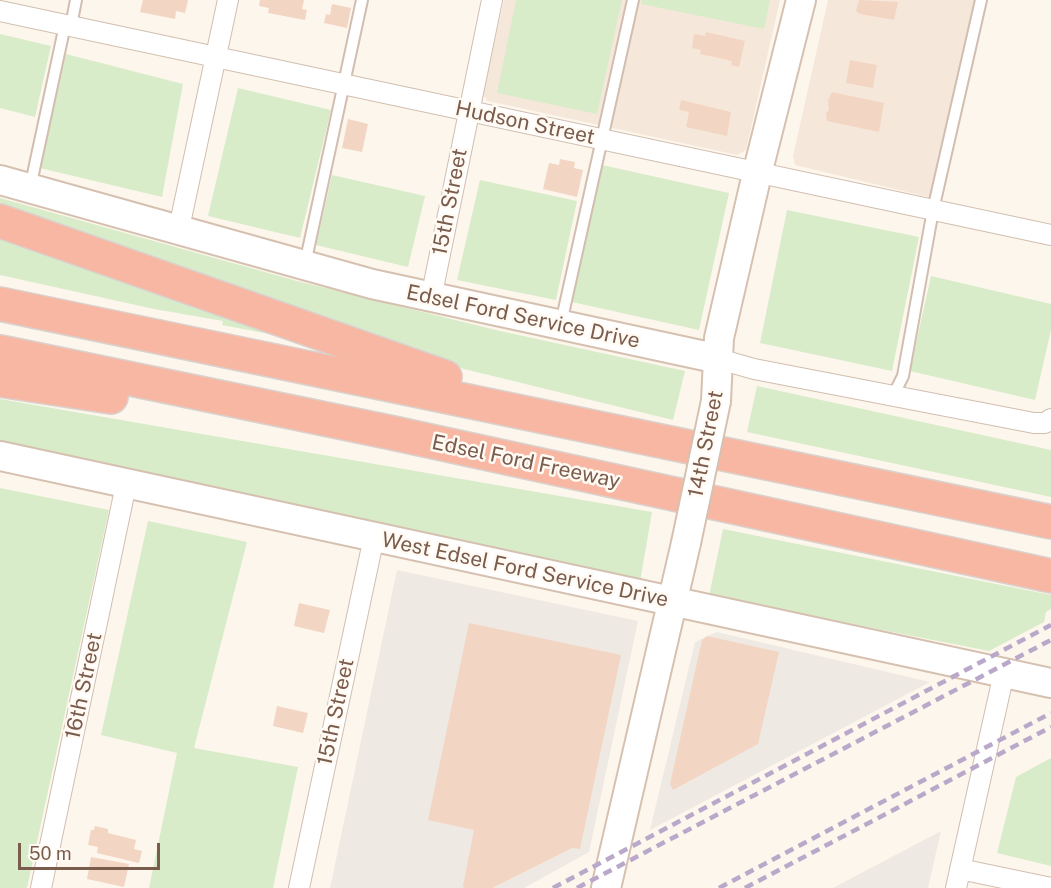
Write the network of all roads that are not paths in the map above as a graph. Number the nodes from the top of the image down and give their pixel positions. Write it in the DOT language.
graph roads {
  1 [pos="76,0"];
  2 [pos="228,0"];
  3 [pos="362,0"];
  4 [pos="492,0"];
  5 [pos="633,0"];
  6 [pos="801,0"];
  7 [pos="981,0"];
  8 [pos="0,11"];
  9 [pos="68,26"];
  10 [pos="215,57"];
  11 [pos="344,85"];
  12 [pos="469,111"];
  13 [pos="603,140"];
  14 [pos="757,174"];
  15 [pos="0,180"];
  16 [pos="30,188"];
  17 [pos="933,210"];
  18 [pos="0,221"];
  19 [pos="179,228"];
  20 [pos="1051,235"];
  21 [pos="305,264"];
  22 [pos="431,298"];
  23 [pos="0,304"];
  24 [pos="560,326"];
  25 [pos="0,352"];
  26 [pos="719,359"];
  27 [pos="0,380"];
  28 [pos="894,394"];
  29 [pos="566,420"];
  30 [pos="1051,420"];
  31 [pos="393,433"];
  32 [pos="0,456"];
  33 [pos="126,485"];
  34 [pos="1051,522"];
  35 [pos="374,537"];
  36 [pos="1051,576"];
  37 [pos="671,602"];
  38 [pos="1004,673"];
  39 [pos="1051,683"];
  40 [pos="960,868"];
  41 [pos="41,888"];
  42 [pos="299,888"];
  43 [pos="606,888"];
  44 [pos="956,888"];
  45 [pos="1051,888"];
  1 -- 9 [label="lane"];
  2 -- 10 [label="street"];
  3 -- 11 [label="lane"];
  4 -- 12 [label="street, 15th Street"];
  5 -- 13 [label="lane"];
  6 -- 14 [label="street, 14th Street"];
  7 -- 17 [label="lane"];
  8 -- 9 [label="street, Hudson Street"];
  9 -- 10 [label="street, Hudson Street"];
  9 -- 16 [label="lane"];
  10 -- 11 [label="street, Hudson Street"];
  10 -- 19 [label="street"];
  11 -- 12 [label="street, Hudson Street"];
  11 -- 21 [label="lane"];
  12 -- 13 [label="street, Hudson Street"];
  12 -- 22 [label="street, 15th Street"];
  13 -- 14 [label="street, Hudson Street"];
  13 -- 24 [label="lane"];
  14 -- 17 [label="street, Hudson Street"];
  14 -- 26 [label="street, 14th Street"];
  15 -- 16 [label="street, Edsel Ford Service Drive"];
  16 -- 19 [label="street, Edsel Ford Service Drive"];
  17 -- 20 [label="street, Hudson Street"];
  17 -- 28 [label="lane"];
  18 -- 29 [label="highway"];
  19 -- 21 [label="street, Edsel Ford Service Drive"];
  21 -- 22 [label="street, Edsel Ford Service Drive"];
  22 -- 24 [label="street, Edsel Ford Service Drive"];
  23 -- 29 [label="highway"];
  24 -- 26 [label="street, Edsel Ford Service Drive"];
  25 -- 31 [label="highway, Edsel Ford Freeway"];
  26 -- 28 [label="street, Edsel Ford Service Drive"];
  26 -- 37 [label="street, 14th Street, bridge"];
  27 -- 31 [label="highway"];
  28 -- 30 [label="street, Edsel Ford Service Drive"];
  29 -- 34 [label="highway"];
  31 -- 36 [label="highway, Edsel Ford Freeway"];
  32 -- 33 [label="street, West Edsel Ford Service Drive"];
  33 -- 35 [label="street, West Edsel Ford Service Drive"];
  33 -- 41 [label="street, 16th Street"];
  35 -- 37 [label="street, West Edsel Ford Service Drive"];
  35 -- 42 [label="street, 15th Street"];
  37 -- 38 [label="street, West Edsel Ford Service Drive"];
  37 -- 43 [label="street, 14th Street"];
  38 -- 39 [label="street, West Edsel Ford Service Drive"];
  38 -- 40 [label="street"];
  40 -- 44 [label="street"];
  40 -- 45 [label="street"];
}
